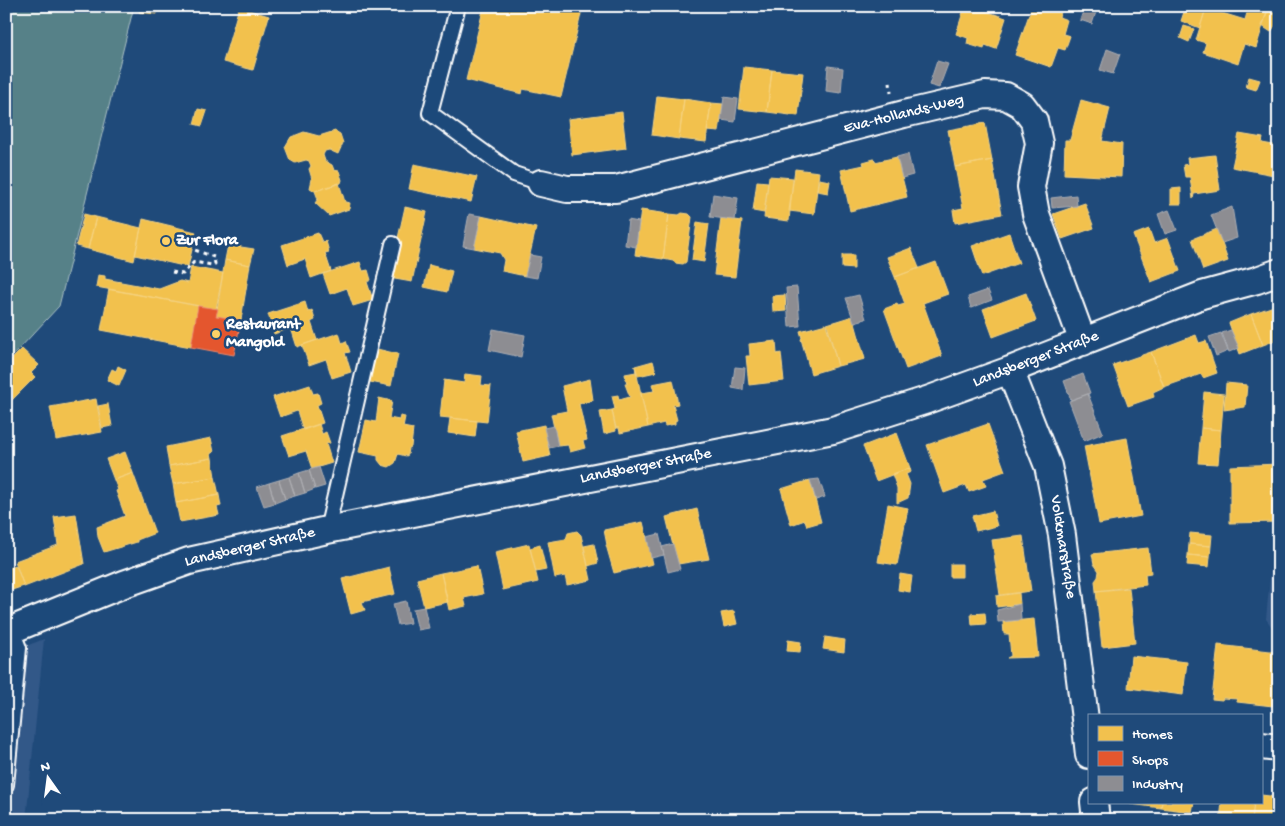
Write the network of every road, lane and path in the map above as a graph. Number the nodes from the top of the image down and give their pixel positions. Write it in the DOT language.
graph roads {
  1 [pos="458,6"];
  2 [pos="541,183"];
  3 [pos="393,244"];
  4 [pos="192,249"];
  5 [pos="172,272"];
  6 [pos="1279,272"];
  7 [pos="1083,342"];
  8 [pos="1010,370"];
  9 [pos="327,530"];
  10 [pos="9,631"];
  11 [pos="1087,727"];
  12 [pos="1088,741"];
  13 [pos="1262,746"];
  14 [pos="1279,748"];
  15 [pos="6,785"];
  16 [pos="1094,804"];
  17 [pos="1096,820"];
  1 -- 2 [label="lane"];
  2 -- 7 [label="street, Eva-Hollands-Weg"];
  3 -- 9 [label="lane"];
  4 -- 5 [label="path"];
  6 -- 7 [label="street, Landsberger Straße"];
  7 -- 8 [label="street, Landsberger Straße"];
  8 -- 9 [label="street, Landsberger Straße"];
  8 -- 11 [label="street, Volckmarstraße"];
  9 -- 10 [label="street, Landsberger Straße"];
  10 -- 15 [label="lane"];
  11 -- 12 [label="street, Volckmarstraße"];
  13 -- 14 [label="street"];
  16 -- 17 [label="street"];
}
